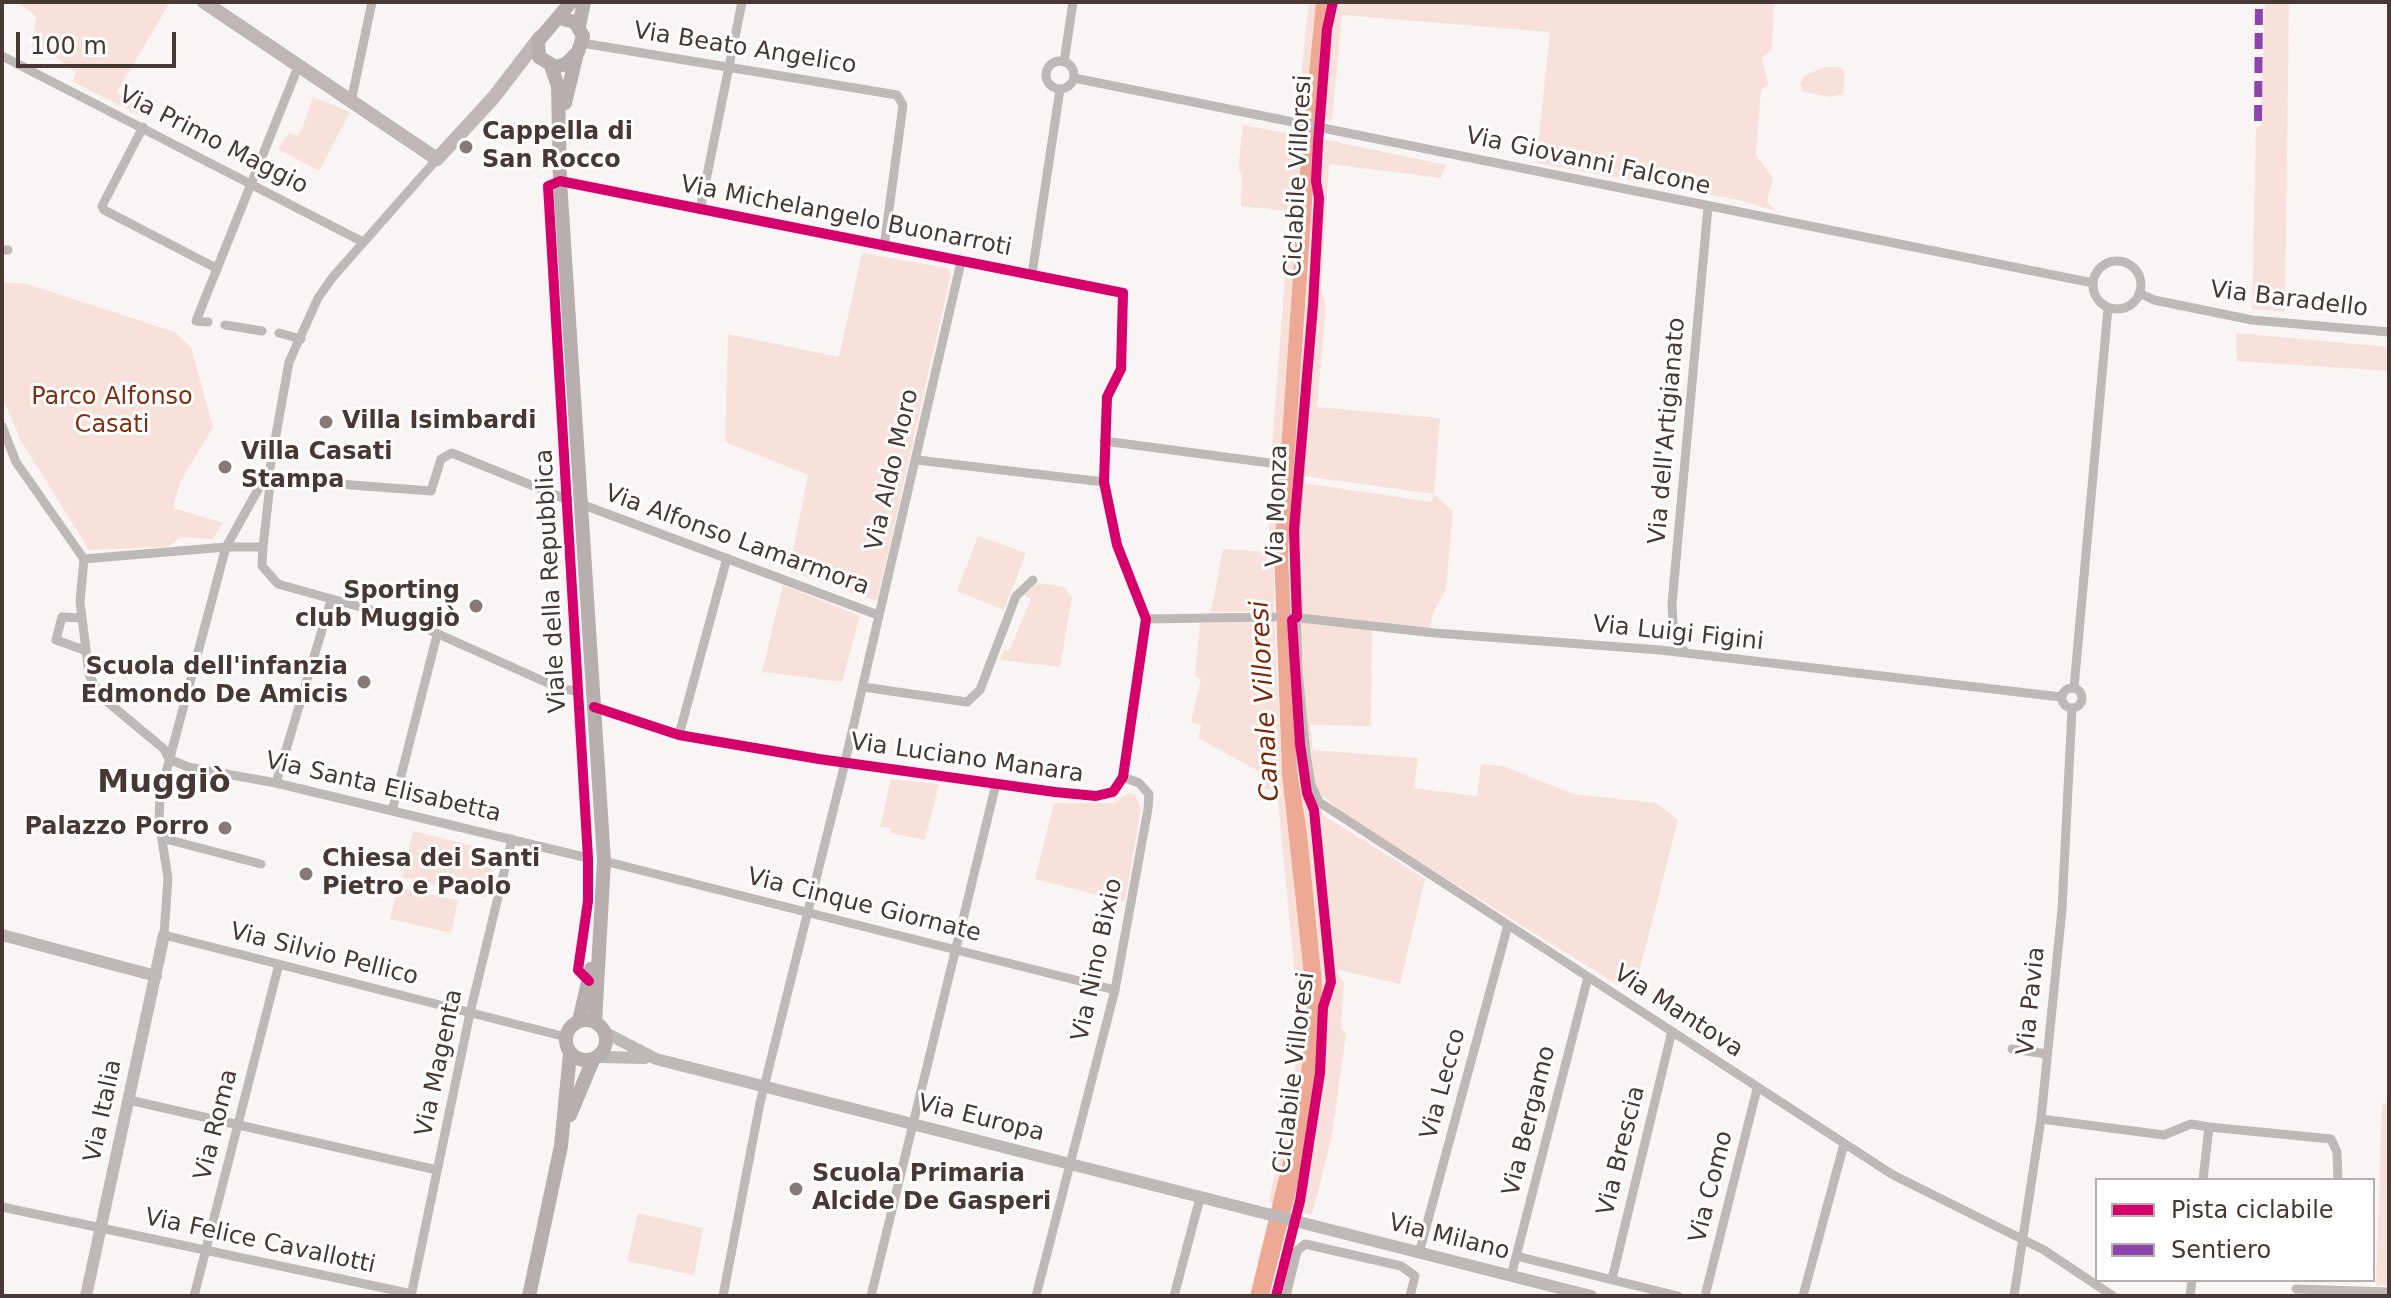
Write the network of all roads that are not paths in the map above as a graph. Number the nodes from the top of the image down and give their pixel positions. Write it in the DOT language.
graph roads {
  1 [pos="204,2"];
  2 [pos="372,2"];
  3 [pos="571,2"];
  4 [pos="584,2"];
  5 [pos="742,2"];
  6 [pos="1073,2"];
  7 [pos="559,18"];
  8 [pos="579,26"];
  9 [pos="540,37"];
  10 [pos="580,47"];
  11 [pos="2,56"];
  12 [pos="1064,62"];
  13 [pos="549,65"];
  14 [pos="298,67"];
  15 [pos="729,67"];
  16 [pos="1074,78"];
  17 [pos="1060,89"];
  18 [pos="496,93"];
  19 [pos="351,102"];
  20 [pos="143,127"];
  21 [pos="561,127"];
  22 [pos="437,159"];
  23 [pos="560,181"];
  24 [pos="251,184"];
  25 [pos="1708,207"];
  26 [pos="700,210"];
  27 [pos="361,244"];
  28 [pos="884,247"];
  29 [pos="961,262"];
  30 [pos="216,268"];
  31 [pos="1032,274"];
  32 [pos="2093,283"];
  33 [pos="2139,293"];
  34 [pos="1313,305"];
  35 [pos="2108,308"];
  36 [pos="208,322"];
  37 [pos="225,325"];
  38 [pos="262,331"];
  39 [pos="2389,332"];
  40 [pos="279,333"];
  41 [pos="301,339"];
  42 [pos="2,426"];
  43 [pos="1104,441"];
  44 [pos="917,460"];
  45 [pos="1270,463"];
  46 [pos="270,468"];
  47 [pos="272,479"];
  48 [pos="1104,482"];
  49 [pos="575,502"];
  50 [pos="226,547"];
  51 [pos="263,547"];
  52 [pos="727,558"];
  53 [pos="84,559"];
  54 [pos="1033,580"];
  55 [pos="331,600"];
  56 [pos="878,615"];
  57 [pos="1274,617"];
  58 [pos="1294,617"];
  59 [pos="81,618"];
  60 [pos="1146,619"];
  61 [pos="437,635"];
  62 [pos="84,650"];
  63 [pos="1686,653"];
  64 [pos="863,687"];
  65 [pos="2074,688"];
  66 [pos="578,691"];
  67 [pos="2061,697"];
  68 [pos="594,707"];
  69 [pos="2072,709"];
  70 [pos="679,735"];
  71 [pos="169,759"];
  72 [pos="845,763"];
  73 [pos="1123,777"];
  74 [pos="276,783"];
  75 [pos="996,784"];
  76 [pos="1319,802"];
  77 [pos="392,811"];
  78 [pos="162,838"];
  79 [pos="512,839"];
  80 [pos="588,858"];
  81 [pos="604,861"];
  82 [pos="261,864"];
  83 [pos="601,909"];
  84 [pos="808,913"];
  85 [pos="1508,925"];
  86 [pos="2,935"];
  87 [pos="164,935"];
  88 [pos="955,950"];
  89 [pos="279,964"];
  90 [pos="156,976"];
  91 [pos="1588,977"];
  92 [pos="589,981"];
  93 [pos="1115,990"];
  94 [pos="470,1013"];
  95 [pos="579,1021"];
  96 [pos="595,1022"];
  97 [pos="1672,1031"];
  98 [pos="606,1033"];
  99 [pos="566,1037"];
  100 [pos="2012,1049"];
  101 [pos="570,1054"];
  102 [pos="2047,1054"];
  103 [pos="596,1058"];
  104 [pos="656,1059"];
  105 [pos="764,1086"];
  106 [pos="1757,1089"];
  107 [pos="129,1100"];
  108 [pos="2041,1119"];
  109 [pos="238,1125"];
  110 [pos="913,1125"];
  111 [pos="2209,1127"];
  112 [pos="1844,1144"];
  113 [pos="561,1146"];
  114 [pos="1068,1164"];
  115 [pos="437,1170"];
  116 [pos="2203,1178"];
  117 [pos="2338,1178"];
  118 [pos="1200,1198"];
  119 [pos="2,1207"];
  120 [pos="1295,1221"];
  121 [pos="101,1230"];
  122 [pos="2025,1240"];
  123 [pos="205,1252"];
  124 [pos="1419,1253"];
  125 [pos="1516,1256"];
  126 [pos="1511,1276"];
  127 [pos="1612,1279"];
  128 [pos="2326,1285"];
  129 [pos="2296,1289"];
  130 [pos="2389,1292"];
  131 [pos="1575,1294"];
  132 [pos="411,1295"];
  133 [pos="86,1296"];
  134 [pos="194,1296"];
  135 [pos="529,1296"];
  136 [pos="723,1296"];
  137 [pos="871,1296"];
  138 [pos="1036,1296"];
  139 [pos="1174,1296"];
  140 [pos="1286,1296"];
  141 [pos="1410,1296"];
  142 [pos="1591,1296"];
  143 [pos="1678,1296"];
  144 [pos="1705,1296"];
  145 [pos="1803,1296"];
  146 [pos="2014,1296"];
  147 [pos="2113,1296"];
  1 -- 14 [label="main road"];
  2 -- 19 [label="street"];
  3 -- 7 [label="main road"];
  4 -- 8 [label="main road"];
  5 -- 15 [label="street"];
  6 -- 12 [label="street"];
  7 -- 8 [label="main road"];
  7 -- 9 [label="main road"];
  8 -- 10 [label="main road"];
  9 -- 13 [label="main road"];
  9 -- 18 [label="main road"];
  10 -- 13 [label="main road"];
  10 -- 15 [label="street, Via Beato Angelico"];
  10 -- 21 [label="main road, Viale della Repubblica"];
  11 -- 20 [label="street, Via Primo Maggio"];
  12 -- 16 [label="street"];
  12 -- 17 [label="street"];
  13 -- 18 [label="main road"];
  13 -- 21 [label="main road, Viale della Repubblica"];
  14 -- 19 [label="main road"];
  14 -- 24 [label="street"];
  15 -- 26 [label="street"];
  15 -- 28 [label="street, Via Beato Angelico"];
  16 -- 17 [label="street"];
  16 -- 25 [label="street, Via Giovanni Falcone"];
  17 -- 31 [label="street"];
  18 -- 22 [label="main road"];
  19 -- 22 [label="main road"];
  20 -- 24 [label="street, Via Primo Maggio"];
  20 -- 30 [label="street"];
  21 -- 23 [label="main road, Viale della Repubblica"];
  22 -- 27 [label="street"];
  23 -- 26 [label="street, Via Michelangelo Buonarroti"];
  23 -- 49 [label="main road, Viale della Repubblica"];
  24 -- 27 [label="street, Via Primo Maggio"];
  24 -- 30 [label="street"];
  25 -- 32 [label="street, Via Giovanni Falcone"];
  25 -- 63 [label="street, Via dell'Artigianato"];
  26 -- 28 [label="street, Via Michelangelo Buonarroti"];
  27 -- 41 [label="street"];
  28 -- 29 [label="street, Via Michelangelo Buonarroti"];
  29 -- 31 [label="street, Via Michelangelo Buonarroti"];
  29 -- 44 [label="street, Via Aldo Moro"];
  30 -- 36 [label="street"];
  31 -- 43 [label="street, Via Michelangelo Buonarroti"];
  32 -- 33 [label="street"];
  32 -- 35 [label="street"];
  33 -- 35 [label="street"];
  33 -- 39 [label="street, Via Baradello"];
  34 -- 58 [label="street, Via Monza"];
  35 -- 65 [label="street"];
  37 -- 38 [label="street"];
  40 -- 41 [label="street"];
  41 -- 46 [label="street"];
  42 -- 53 [label="street"];
  43 -- 45 [label="street"];
  43 -- 48 [label="street"];
  44 -- 48 [label="street"];
  44 -- 56 [label="street, Via Aldo Moro"];
  46 -- 47 [label="street"];
  46 -- 50 [label="street"];
  47 -- 49 [label="street, Via Alfonso Lamarmora"];
  47 -- 51 [label="street"];
  48 -- 60 [label="street"];
  49 -- 52 [label="street, Via Alfonso Lamarmora"];
  49 -- 66 [label="street, Viale della Repubblica"];
  49 -- 68 [label="main road, Viale della Repubblica"];
  50 -- 51 [label="street"];
  50 -- 53 [label="street"];
  50 -- 71 [label="street"];
  51 -- 55 [label="street"];
  52 -- 56 [label="street, Via Alfonso Lamarmora"];
  52 -- 70 [label="street"];
  53 -- 59 [label="street"];
  54 -- 64 [label="street"];
  55 -- 61 [label="street"];
  55 -- 74 [label="street"];
  56 -- 64 [label="street, Via Aldo Moro"];
  57 -- 60 [label="street"];
  58 -- 63 [label="street, Via Luigi Figini"];
  58 -- 76 [label="street, Via Monza"];
  59 -- 62 [label="street"];
  59 -- 62 [label="street"];
  60 -- 73 [label="street"];
  61 -- 66 [label="street"];
  61 -- 77 [label="street"];
  62 -- 71 [label="street"];
  63 -- 67 [label="street, Via Luigi Figini"];
  64 -- 72 [label="street, Via Aldo Moro"];
  65 -- 67 [label="street"];
  65 -- 69 [label="street"];
  66 -- 80 [label="street, Viale della Repubblica"];
  67 -- 69 [label="street"];
  68 -- 70 [label="street, Via Luciano Manara"];
  68 -- 81 [label="main road, Viale della Repubblica"];
  69 -- 102 [label="street, Via Pavia"];
  70 -- 72 [label="street, Via Luciano Manara"];
  71 -- 74 [label="street, Via Santa Elisabetta"];
  71 -- 78 [label="street"];
  72 -- 75 [label="street, Via Luciano Manara"];
  72 -- 84 [label="street, Via Aldo Moro"];
  73 -- 75 [label="street, Via Luciano Manara"];
  73 -- 93 [label="street, Via Nino Bixio"];
  74 -- 77 [label="street, Via Santa Elisabetta"];
  75 -- 88 [label="street"];
  76 -- 85 [label="street, Via Mantova"];
  77 -- 79 [label="street, Via Santa Elisabetta"];
  78 -- 82 [label="street"];
  78 -- 87 [label="street"];
  79 -- 80 [label="street, Via Santa Elisabetta"];
  79 -- 94 [label="street, Via Magenta"];
  80 -- 92 [label="street, Viale della Repubblica"];
  81 -- 83 [label="main road, Viale della Repubblica"];
  81 -- 84 [label="street, Via Cinque Giornate"];
  83 -- 92 [label="main road, Viale della Repubblica"];
  83 -- 96 [label="main road, Viale della Repubblica"];
  84 -- 88 [label="street, Via Cinque Giornate"];
  84 -- 105 [label="street, Via Aldo Moro"];
  85 -- 91 [label="street, Via Mantova"];
  85 -- 124 [label="street, Via Lecco"];
  86 -- 90 [label="street"];
  87 -- 89 [label="street, Via Silvio Pellico"];
  87 -- 90 [label="street, Via Italia"];
  88 -- 93 [label="street, Via Cinque Giornate"];
  88 -- 110 [label="street"];
  89 -- 94 [label="street, Via Silvio Pellico"];
  89 -- 109 [label="street, Via Roma"];
  90 -- 107 [label="street, Via Italia"];
  91 -- 97 [label="street, Via Mantova"];
  91 -- 125 [label="street, Via Bergamo"];
  92 -- 95 [label="main road, Viale della Repubblica"];
  93 -- 114 [label="street, Via Nino Bixio"];
  94 -- 99 [label="street, Via Silvio Pellico"];
  94 -- 115 [label="street, Via Magenta"];
  95 -- 96 [label="main road"];
  95 -- 99 [label="main road"];
  96 -- 98 [label="main road"];
  97 -- 106 [label="street, Via Mantova"];
  97 -- 127 [label="street, Via Brescia"];
  98 -- 103 [label="main road"];
  98 -- 104 [label="street, Via Europa"];
  99 -- 101 [label="main road"];
  100 -- 102 [label="street"];
  101 -- 103 [label="main road"];
  101 -- 113 [label="main road"];
  102 -- 108 [label="street, Via Pavia"];
  103 -- 104 [label="street, Via Europa"];
  103 -- 113 [label="main road"];
  104 -- 105 [label="street, Via Europa"];
  105 -- 110 [label="street, Via Europa"];
  105 -- 136 [label="street, Via Aldo Moro"];
  106 -- 112 [label="street, Via Mantova"];
  106 -- 144 [label="street, Via Como"];
  107 -- 109 [label="street"];
  107 -- 121 [label="street, Via Italia"];
  108 -- 111 [label="street"];
  108 -- 122 [label="street, Via Pavia"];
  109 -- 115 [label="street"];
  109 -- 123 [label="street, Via Roma"];
  110 -- 114 [label="street, Via Europa"];
  110 -- 137 [label="street"];
  111 -- 116 [label="street"];
  111 -- 117 [label="street"];
  112 -- 122 [label="street, Via Mantova"];
  112 -- 145 [label="street"];
  113 -- 135 [label="main road"];
  114 -- 118 [label="street, Via Europa"];
  114 -- 138 [label="street, Via Nino Bixio"];
  115 -- 132 [label="street, Via Magenta"];
  118 -- 120 [label="street, Via Europa"];
  118 -- 139 [label="street"];
  119 -- 121 [label="street, Via Felice Cavallotti"];
  120 -- 124 [label="street, Via Milano"];
  121 -- 123 [label="street, Via Felice Cavallotti"];
  121 -- 133 [label="street, Via Italia"];
  122 -- 146 [label="street, Via Pavia"];
  122 -- 147 [label="street, Via Mantova"];
  123 -- 132 [label="street, Via Felice Cavallotti"];
  123 -- 134 [label="street, Via Roma"];
  124 -- 126 [label="street, Via Milano"];
  125 -- 126 [label="street, Via Bergamo"];
  125 -- 127 [label="street, Via Milano"];
  126 -- 131 [label="street, Via Milano"];
  127 -- 143 [label="street, Via Milano"];
  128 -- 129 [label="street"];
  128 -- 130 [label="street"];
  131 -- 142 [label="street, Via Milano"];
  140 -- 141 [label="street"];
}
